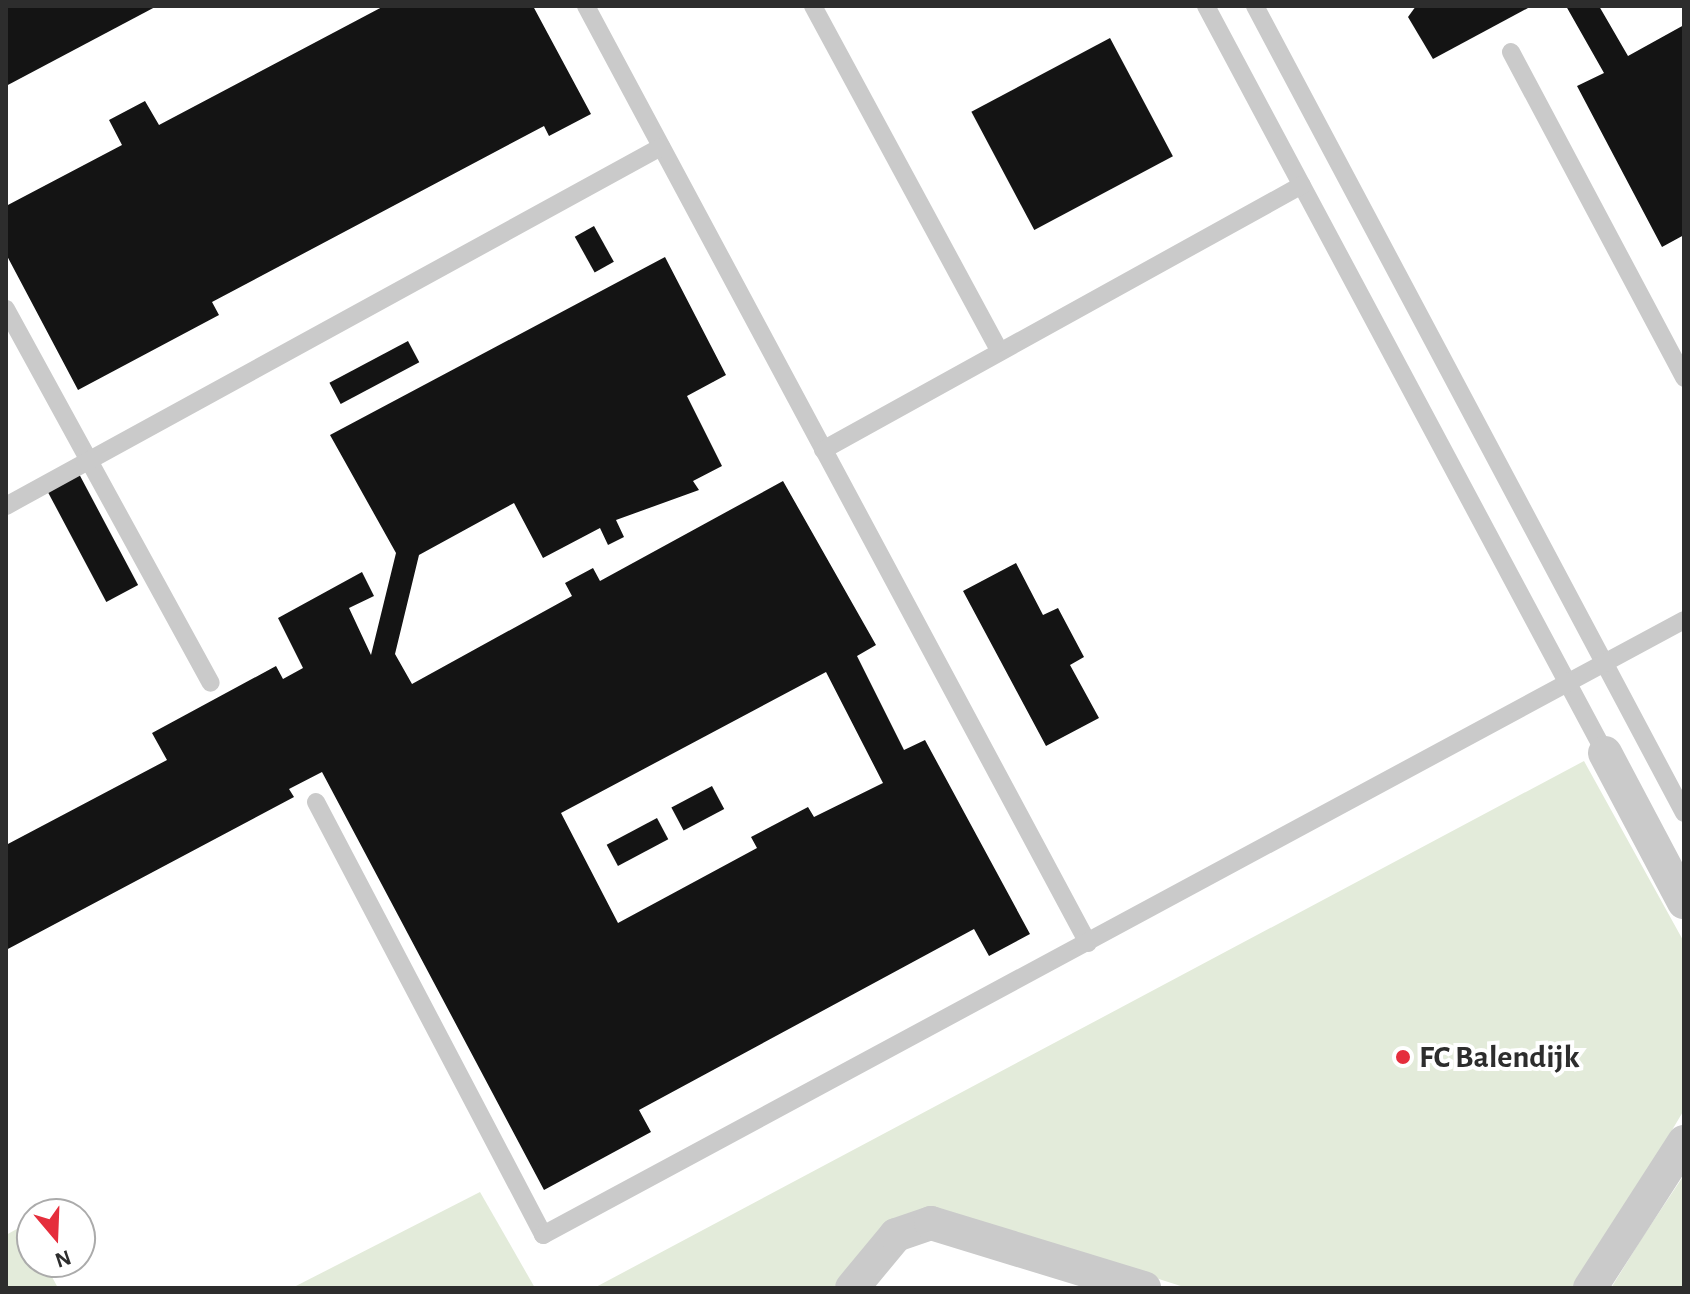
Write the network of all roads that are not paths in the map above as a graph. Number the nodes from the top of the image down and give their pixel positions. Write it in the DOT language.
graph roads {
  1 [pos="586,6"];
  2 [pos="813,6"];
  3 [pos="1206,6"];
  4 [pos="1255,6"];
  5 [pos="1511,52"];
  6 [pos="661,147"];
  7 [pos="1302,185"];
  8 [pos="6,309"];
  9 [pos="1000,352"];
  10 [pos="1684,378"];
  11 [pos="823,450"];
  12 [pos="89,461"];
  13 [pos="6,506"];
  14 [pos="1684,620"];
  15 [pos="1607,662"];
  16 [pos="1569,682"];
  17 [pos="211,683"];
  18 [pos="1605,753"];
  19 [pos="316,802"];
  20 [pos="1684,813"];
  21 [pos="1684,902"];
  22 [pos="1088,943"];
  23 [pos="1684,1142"];
  24 [pos="852,1288"];
  25 [pos="1144,1288"];
  26 [pos="1590,1288"];
  1 -- 6 [label="lane"];
  2 -- 9 [label="lane"];
  3 -- 7 [label="lane"];
  4 -- 15 [label="lane"];
  5 -- 10 [label="lane"];
  6 -- 11 [label="lane"];
  6 -- 12 [label="lane"];
  7 -- 9 [label="lane"];
  7 -- 16 [label="lane"];
  8 -- 12 [label="lane"];
  9 -- 11 [label="lane"];
  11 -- 22 [label="lane"];
  12 -- 13 [label="lane"];
  12 -- 17 [label="lane"];
  14 -- 15 [label="lane"];
  15 -- 16 [label="lane"];
  15 -- 20 [label="lane"];
  16 -- 18 [label="lane"];
  16 -- 22 [label="lane"];
  18 -- 21 [label="street"];
  19 -- 22 [label="lane"];
  23 -- 26 [label="street"];
  24 -- 25 [label="street"];
}
